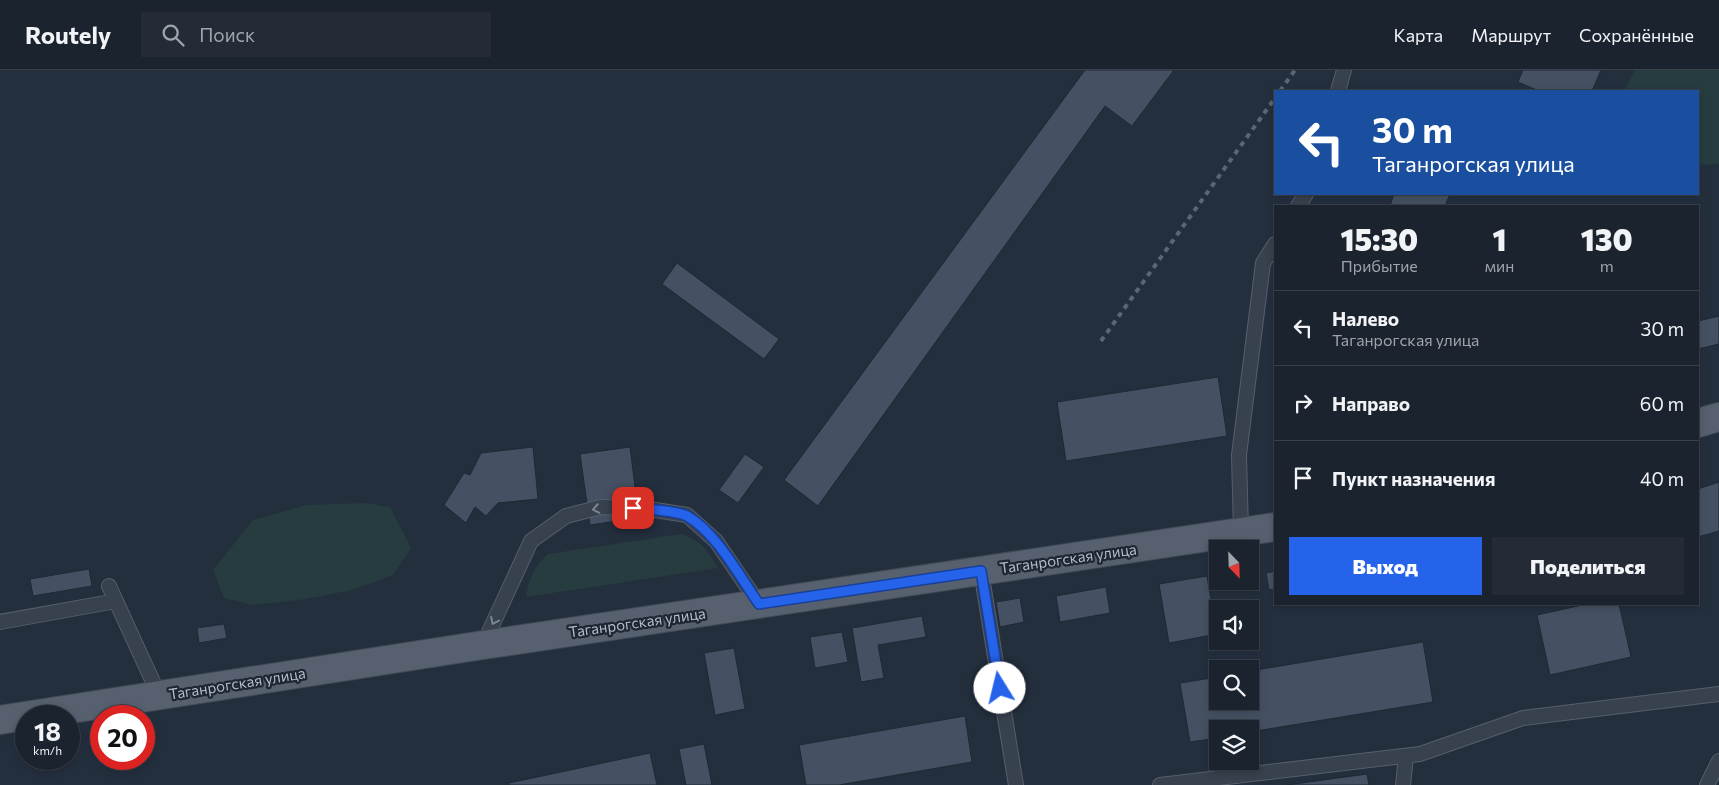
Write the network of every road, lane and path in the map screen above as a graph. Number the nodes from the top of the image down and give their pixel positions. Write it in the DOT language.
graph roads {
  1 [pos="1344,70"];
  2 [pos="1338,90"];
  3 [pos="1274,246"];
  4 [pos="1719,416"];
  5 [pos="1699,423"];
  6 [pos="1274,527"];
  7 [pos="1241,532"];
  8 [pos="981,571"];
  9 [pos="108,586"];
  10 [pos="116,601"];
  11 [pos="759,604"];
  12 [pos="0,622"];
  13 [pos="483,645"];
  14 [pos="1719,694"];
  15 [pos="159,695"];
  16 [pos="0,720"];
  17 [pos="1406,756"];
  18 [pos="1719,761"];
  19 [pos="1016,785"];
  20 [pos="1160,785"];
  21 [pos="1403,785"];
  22 [pos="1707,785"];
  1 -- 2 [label="lane"];
  3 -- 7 [label="lane"];
  4 -- 5 [label="main road"];
  6 -- 7 [label="main road, Таганрогская улица"];
  7 -- 8 [label="main road, Таганрогская улица"];
  8 -- 11 [label="main road, Таганрогская улица"];
  8 -- 19 [label="lane"];
  9 -- 10 [label="lane"];
  10 -- 12 [label="lane"];
  10 -- 15 [label="lane"];
  11 -- 13 [label="main road, Таганрогская улица"];
  11 -- 13 [label="lane, one-way"];
  13 -- 15 [label="main road, Таганрогская улица"];
  14 -- 17 [label="lane"];
  15 -- 16 [label="main road, Таганрогская улица"];
  17 -- 20 [label="lane"];
  17 -- 21 [label="lane"];
  18 -- 22 [label="lane"];
}
